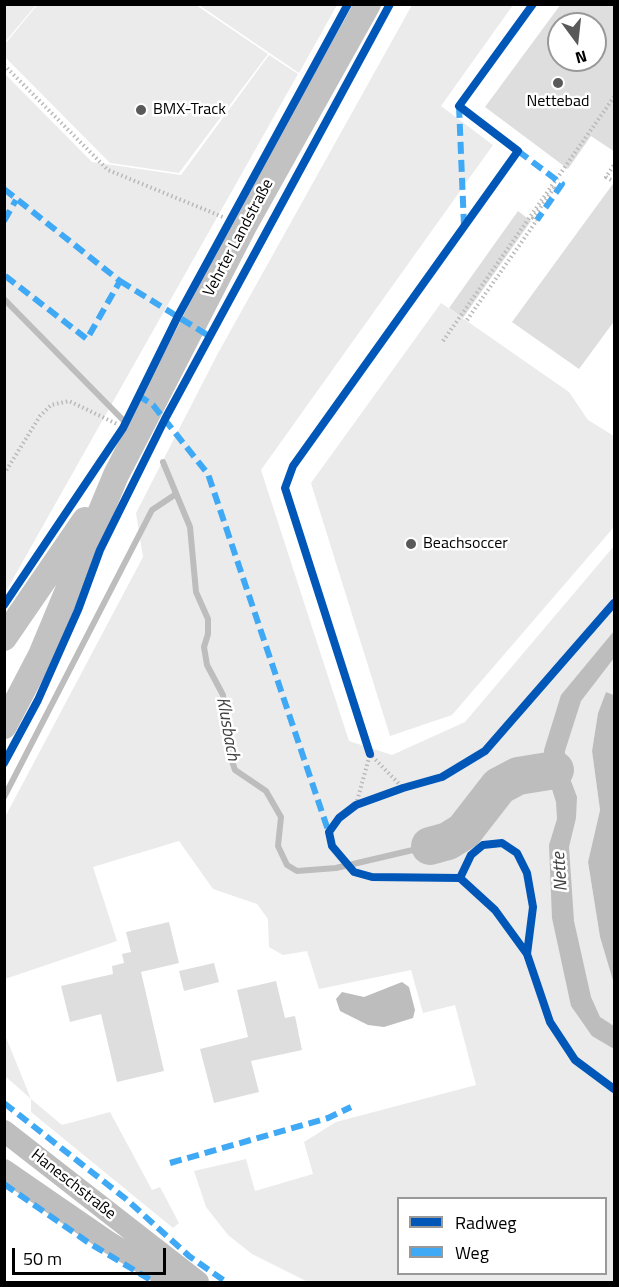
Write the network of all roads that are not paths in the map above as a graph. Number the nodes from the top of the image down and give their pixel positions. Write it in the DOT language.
graph roads {
  1 [pos="368,4"];
  2 [pos="116,475"];
  3 [pos="4,638"];
  4 [pos="4,726"];
  5 [pos="4,1131"];
  6 [pos="4,1170"];
  7 [pos="174,1282"];
  8 [pos="198,1282"];
  1 -- 2 [label="main road, Vehrter Landstraße"];
  2 -- 3 [label="main road, Vehrter Landstraße"];
  2 -- 4 [label="main road, Vehrter Landstraße"];
  5 -- 8 [label="street, Haneschstraße"];
  6 -- 7 [label="street, Haneschstraße"];
}
